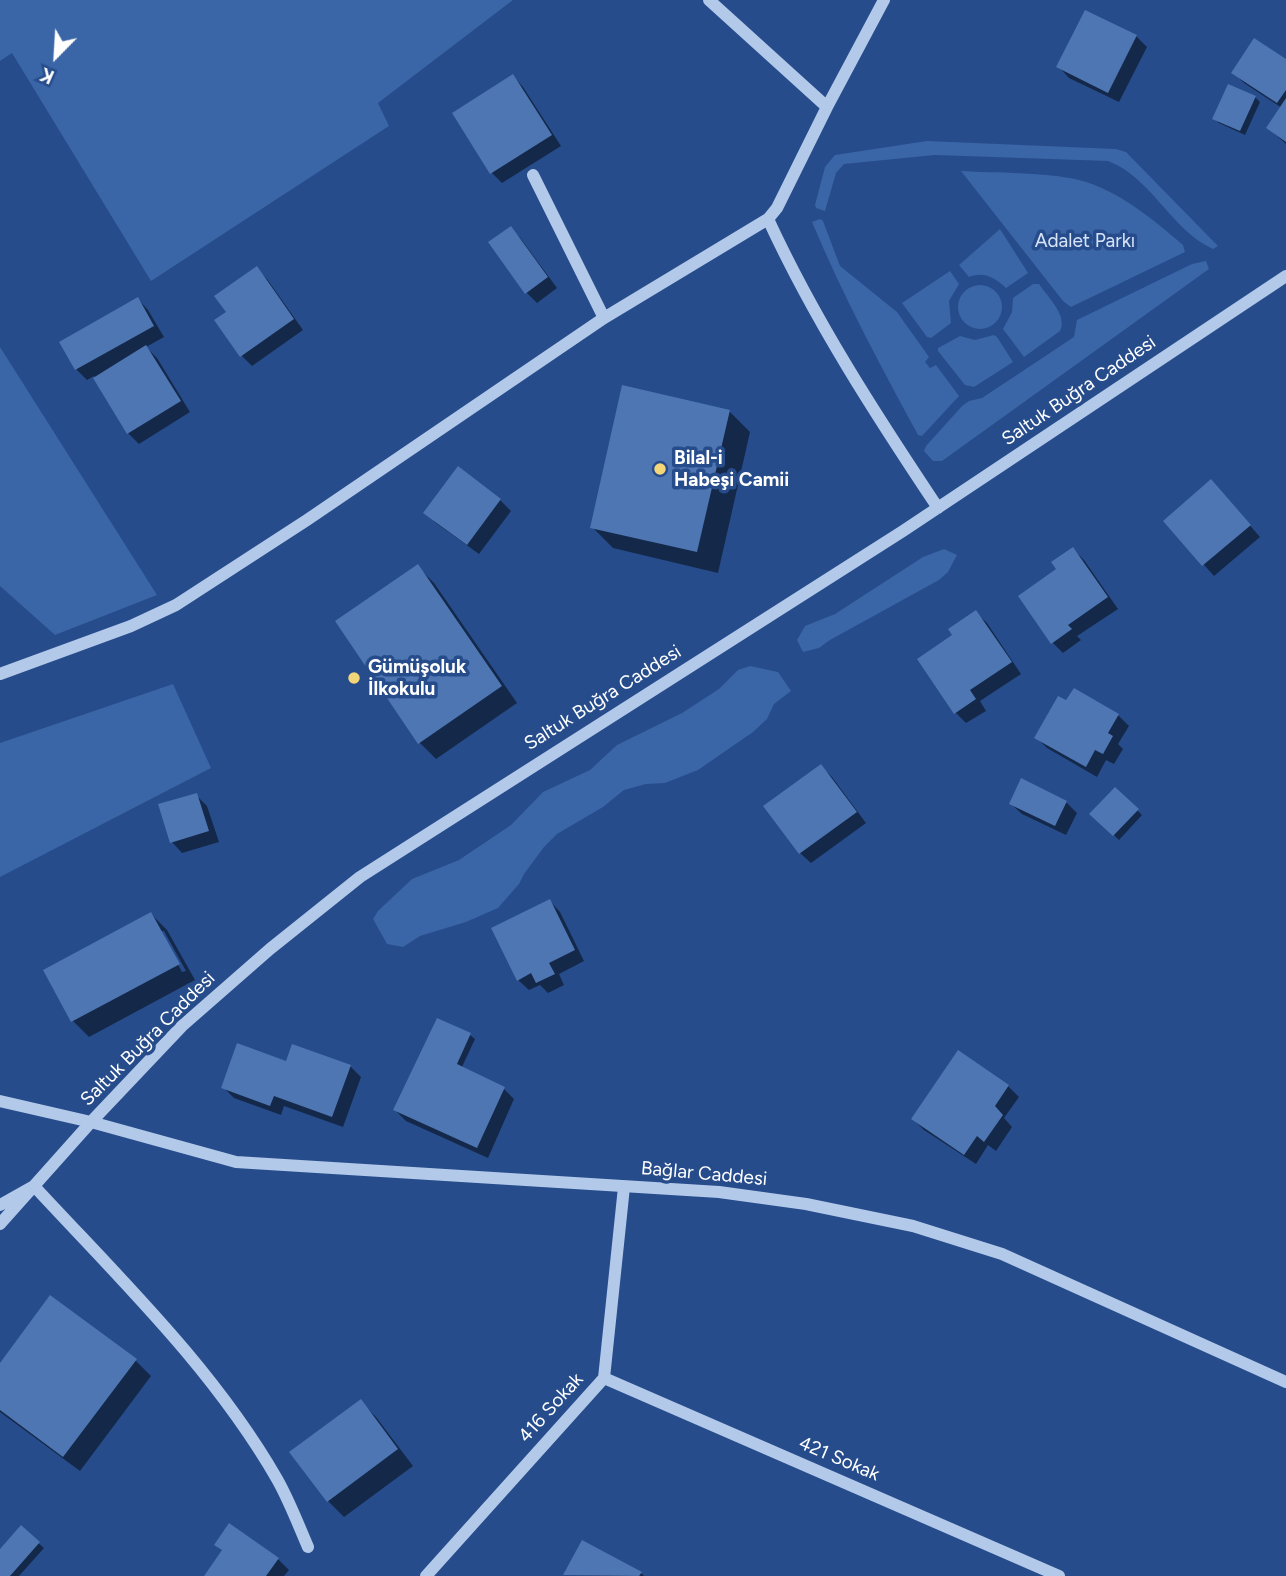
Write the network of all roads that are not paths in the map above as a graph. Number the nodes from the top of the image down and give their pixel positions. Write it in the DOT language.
graph roads {
  1 [pos="709,0"];
  2 [pos="884,0"];
  3 [pos="827,107"];
  4 [pos="533,175"];
  5 [pos="768,219"];
  6 [pos="1286,276"];
  7 [pos="604,318"];
  8 [pos="938,508"];
  9 [pos="0,674"];
  10 [pos="0,1101"];
  11 [pos="90,1122"];
  12 [pos="33,1186"];
  13 [pos="624,1187"];
  14 [pos="0,1205"];
  15 [pos="0,1224"];
  16 [pos="604,1378"];
  17 [pos="1286,1382"];
  18 [pos="308,1547"];
  19 [pos="426,1576"];
  20 [pos="1059,1576"];
  1 -- 3 [label="street"];
  2 -- 3 [label="street"];
  3 -- 5 [label="street"];
  4 -- 7 [label="street"];
  5 -- 7 [label="street"];
  5 -- 8 [label="street"];
  6 -- 8 [label="street, Saltuk Buğra Caddesi"];
  7 -- 9 [label="street"];
  8 -- 11 [label="street, Saltuk Buğra Caddesi"];
  10 -- 11 [label="street, Bağlar Caddesi"];
  11 -- 12 [label="street, Saltuk Buğra Caddesi"];
  11 -- 13 [label="street, Bağlar Caddesi"];
  12 -- 14 [label="street"];
  12 -- 15 [label="street, Saltuk Buğra Caddesi"];
  12 -- 18 [label="street"];
  13 -- 16 [label="street, 416 Sokak"];
  13 -- 17 [label="street, Bağlar Caddesi"];
  16 -- 19 [label="street, 416 Sokak"];
  16 -- 20 [label="street, 421 Sokak"];
}
